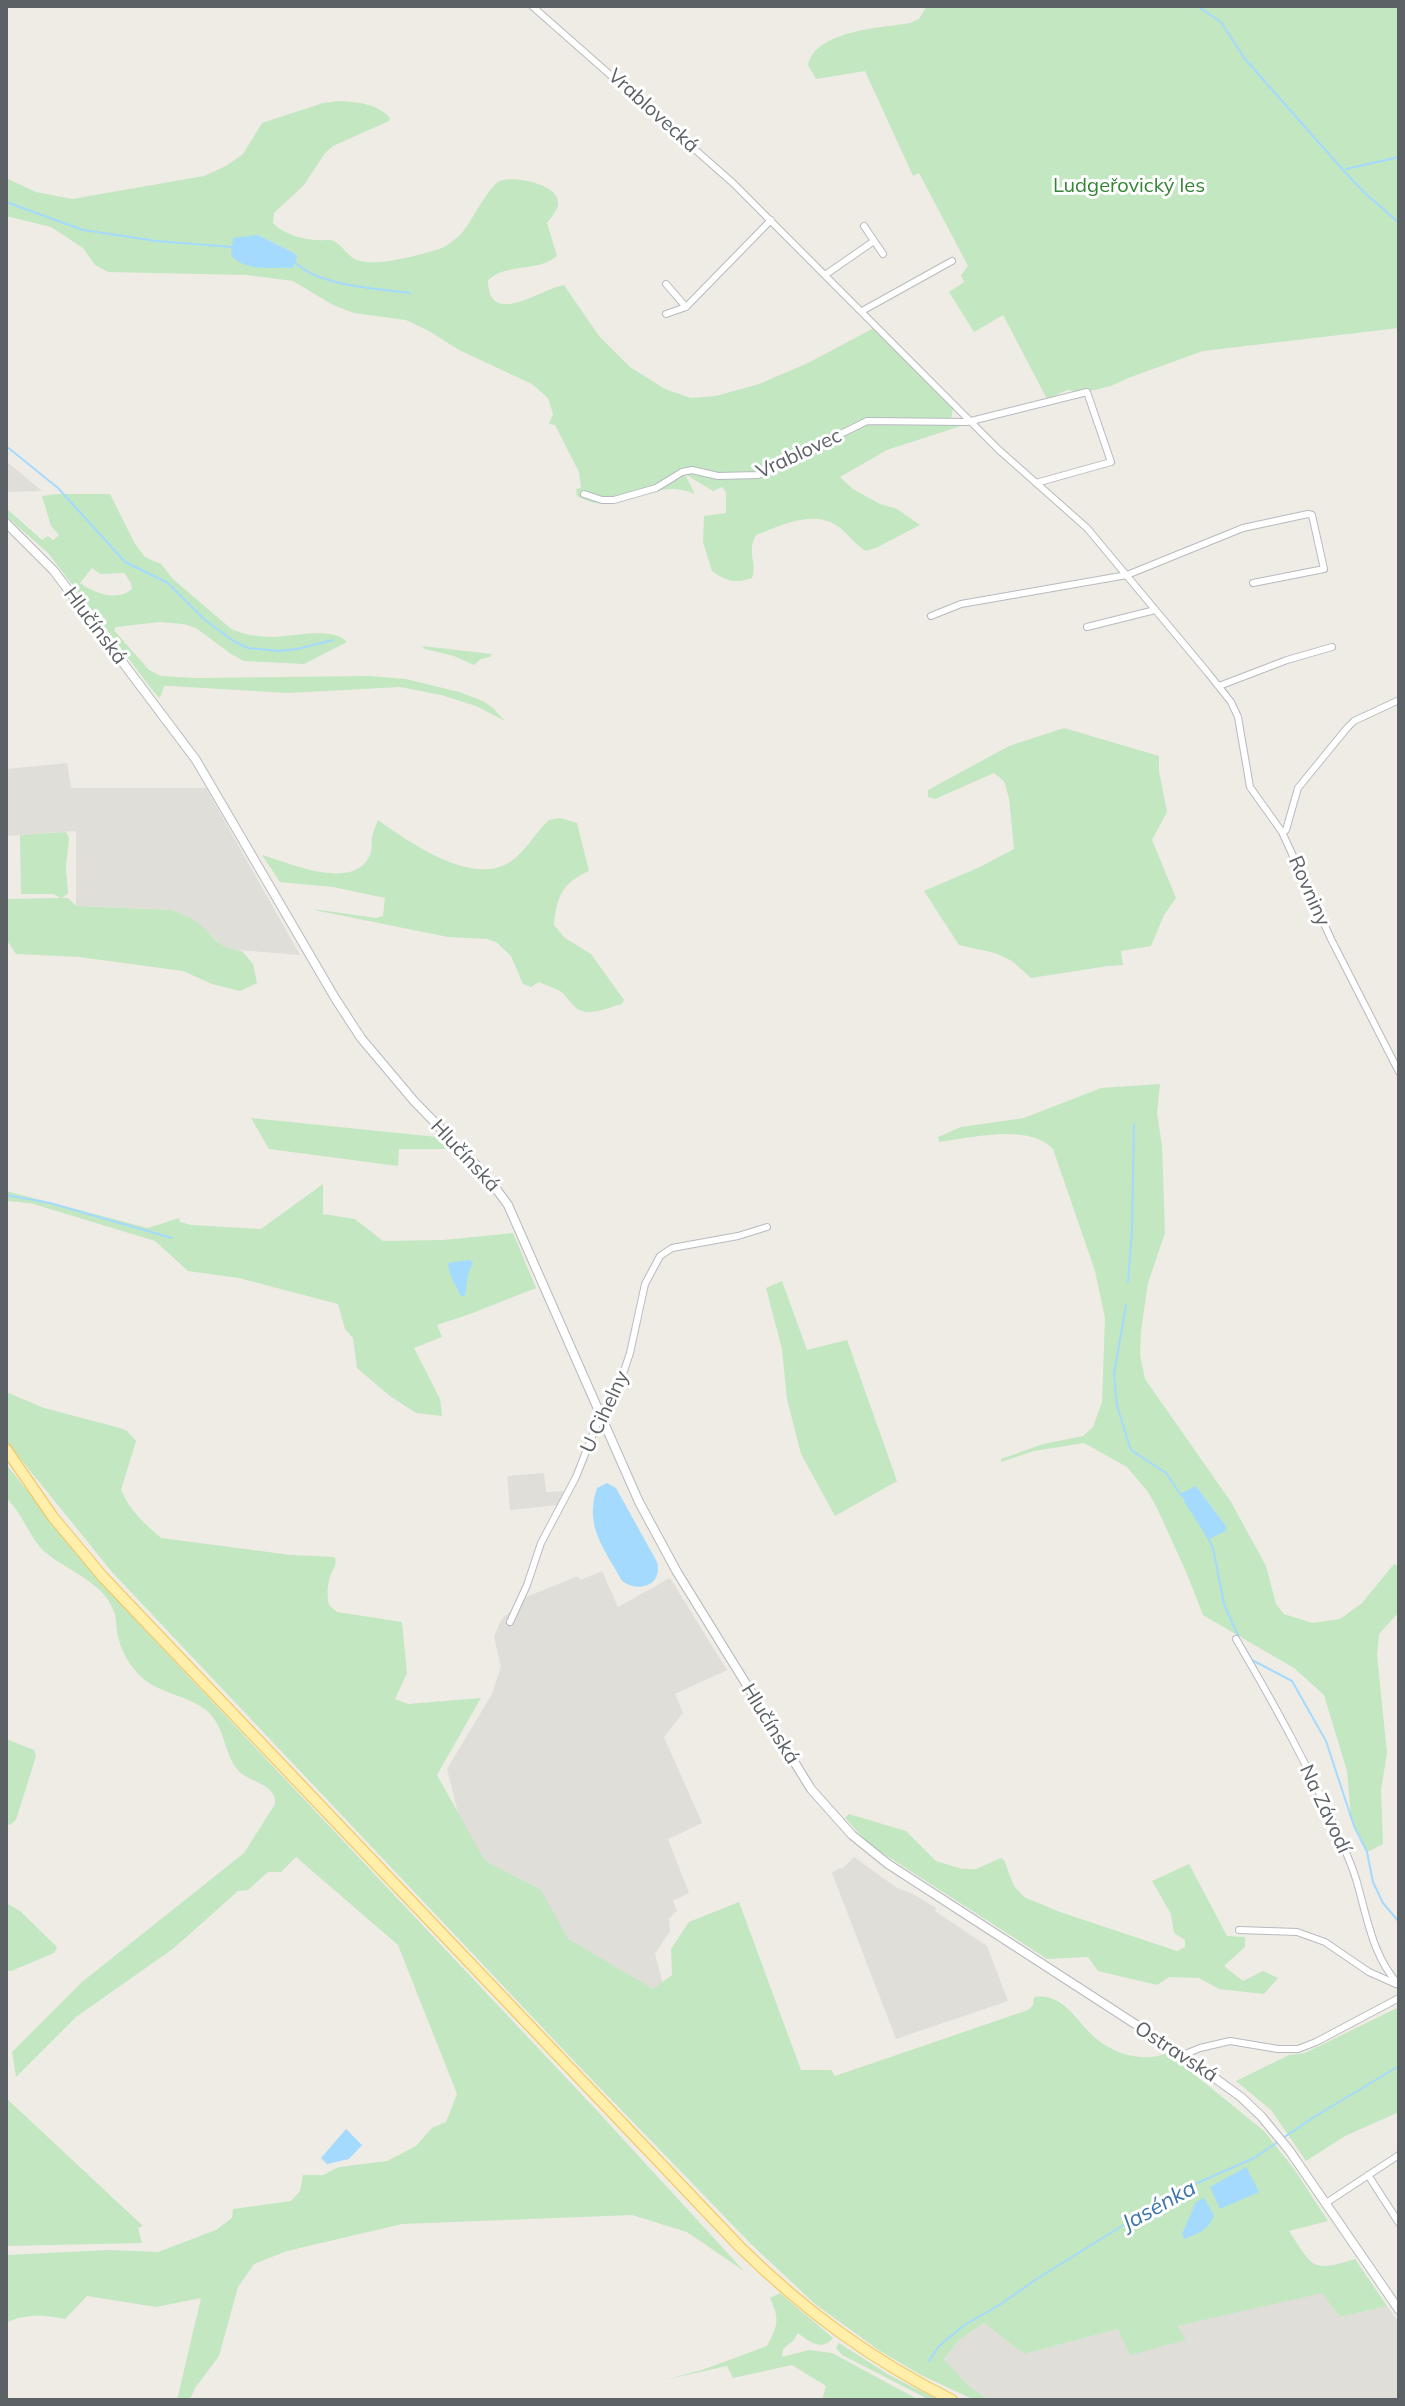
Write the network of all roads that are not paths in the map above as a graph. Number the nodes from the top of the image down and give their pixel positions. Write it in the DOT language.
graph roads {
  1 [pos="532,6"];
  2 [pos="771,220"];
  3 [pos="864,226"];
  4 [pos="874,241"];
  5 [pos="883,254"];
  6 [pos="952,261"];
  7 [pos="825,275"];
  8 [pos="666,284"];
  9 [pos="686,307"];
  10 [pos="862,311"];
  11 [pos="666,314"];
  12 [pos="971,421"];
  13 [pos="1036,483"];
  14 [pos="584,494"];
  15 [pos="6,523"];
  16 [pos="1127,575"];
  17 [pos="1253,583"];
  18 [pos="1155,610"];
  19 [pos="931,616"];
  20 [pos="1087,627"];
  21 [pos="1332,647"];
  22 [pos="1219,686"];
  23 [pos="1399,700"];
  24 [pos="1282,832"];
  25 [pos="1399,1072"];
  26 [pos="767,1227"];
  27 [pos="601,1414"];
  28 [pos="6,1449"];
  29 [pos="510,1622"];
  30 [pos="1236,1639"];
  31 [pos="888,1864"];
  32 [pos="1239,1930"];
  33 [pos="1399,1986"];
  34 [pos="1399,1998"];
  35 [pos="1183,2055"];
  36 [pos="1399,2155"];
  37 [pos="1368,2175"];
  38 [pos="1326,2203"];
  39 [pos="1399,2223"];
  40 [pos="1399,2310"];
  41 [pos="952,2400"];
  1 -- 2 [label="street, Vrablovecká"];
  2 -- 7 [label="street"];
  2 -- 9 [label="street"];
  3 -- 4 [label="street"];
  4 -- 5 [label="street"];
  4 -- 7 [label="street"];
  6 -- 10 [label="street"];
  7 -- 10 [label="street"];
  8 -- 9 [label="street"];
  9 -- 11 [label="street"];
  10 -- 12 [label="street"];
  12 -- 13 [label="street"];
  12 -- 13 [label="street, Vrablovec"];
  12 -- 14 [label="street, Vrablovec"];
  13 -- 16 [label="street"];
  15 -- 27 [label="street, Hlučínská"];
  16 -- 17 [label="street"];
  16 -- 18 [label="street"];
  16 -- 19 [label="street"];
  18 -- 20 [label="street"];
  18 -- 22 [label="street"];
  21 -- 22 [label="street"];
  22 -- 24 [label="street"];
  23 -- 24 [label="street, Rovniny"];
  24 -- 25 [label="street, Rovniny"];
  26 -- 27 [label="street, U Cihelny"];
  27 -- 29 [label="street, U Cihelny"];
  27 -- 31 [label="street, Hlučínská"];
  28 -- 41 [label="main road"];
  30 -- 33 [label="street, Na Závodí"];
  31 -- 35 [label="street, Ostravská"];
  32 -- 33 [label="street, Na Závodí"];
  34 -- 35 [label="street"];
  35 -- 38 [label="street, Ostravská"];
  36 -- 37 [label="street"];
  37 -- 38 [label="street"];
  37 -- 39 [label="street"];
  38 -- 40 [label="street, Ostravská"];
}
